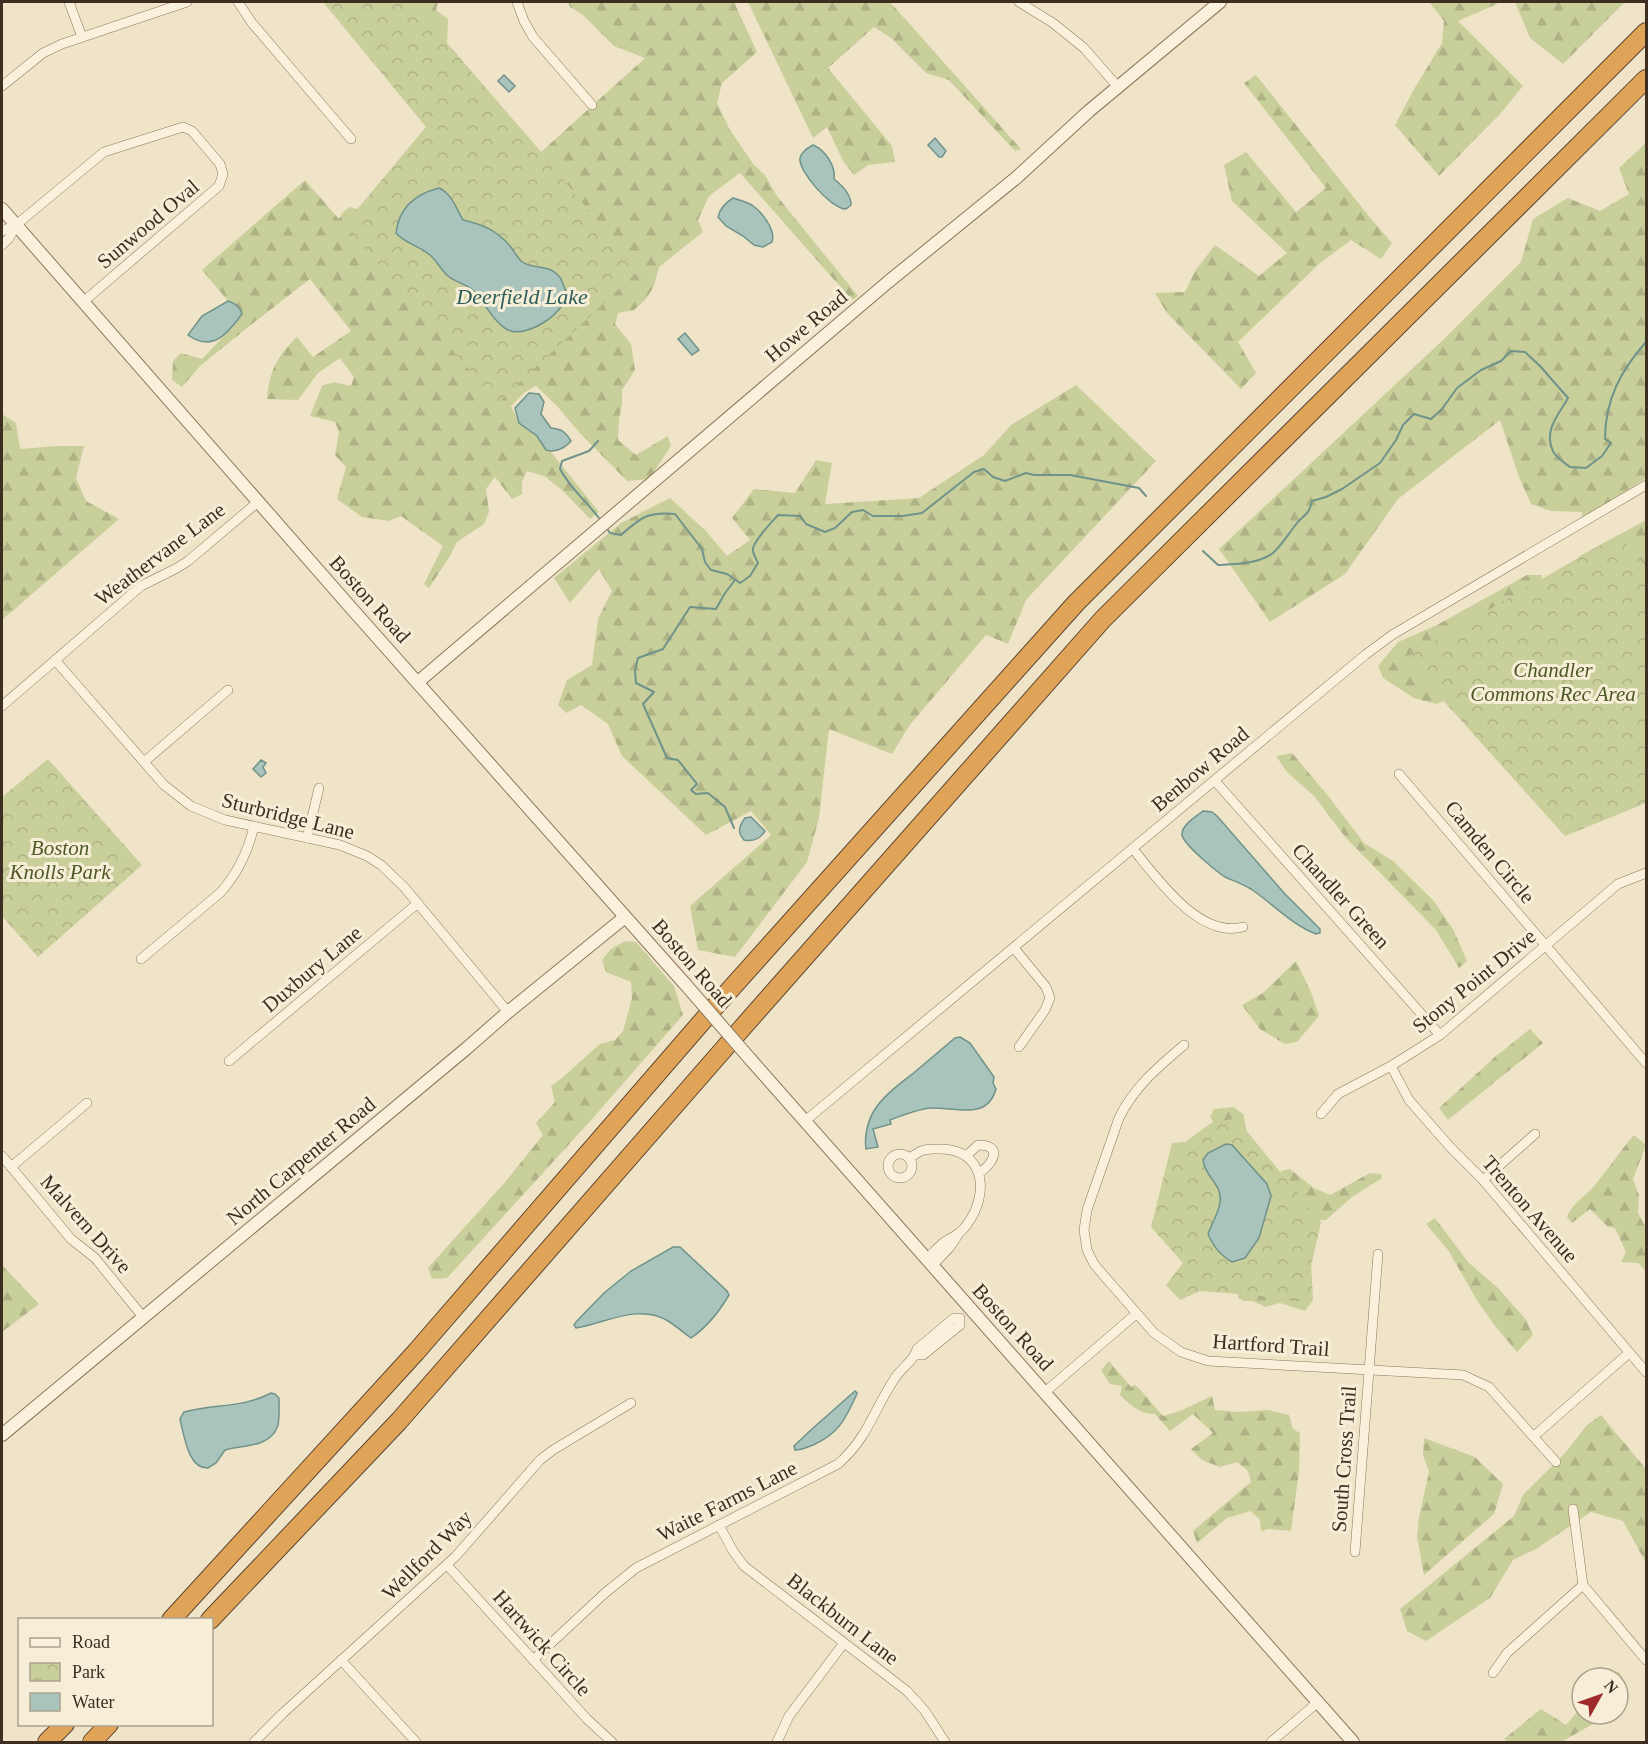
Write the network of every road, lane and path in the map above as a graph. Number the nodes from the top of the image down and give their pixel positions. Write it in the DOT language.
graph roads {
  1 [pos="69,2"];
  2 [pos="187,2"];
  3 [pos="238,2"];
  4 [pos="517,2"];
  5 [pos="1019,2"];
  6 [pos="1220,2"];
  7 [pos="1647,32"];
  8 [pos="82,37"];
  9 [pos="1647,79"];
  10 [pos="2,86"];
  11 [pos="1118,87"];
  12 [pos="592,105"];
  13 [pos="351,139"];
  14 [pos="2,209"];
  15 [pos="16,225"];
  16 [pos="2,231"];
  17 [pos="2,245"];
  18 [pos="83,302"];
  19 [pos="1647,485"];
  20 [pos="258,502"];
  21 [pos="55,660"];
  22 [pos="418,682"];
  23 [pos="228,690"];
  24 [pos="2,706"];
  25 [pos="144,762"];
  26 [pos="1399,774"];
  27 [pos="1215,780"];
  28 [pos="319,788"];
  29 [pos="254,826"];
  30 [pos="307,838"];
  31 [pos="1133,849"];
  32 [pos="1647,873"];
  33 [pos="418,903"];
  34 [pos="625,917"];
  35 [pos="1243,927"];
  36 [pos="1546,946"];
  37 [pos="1014,948"];
  38 [pos="141,959"];
  39 [pos="508,1012"];
  40 [pos="1440,1035"];
  41 [pos="1184,1045"];
  42 [pos="1019,1047"];
  43 [pos="229,1061"];
  44 [pos="1647,1063"];
  45 [pos="1391,1066"];
  46 [pos="87,1102"];
  47 [pos="1321,1114"];
  48 [pos="805,1121"];
  49 [pos="1535,1134"];
  50 [pos="2,1156"];
  51 [pos="966,1156"];
  52 [pos="909,1158"];
  53 [pos="11,1167"];
  54 [pos="979,1173"];
  55 [pos="1483,1180"];
  56 [pos="1378,1254"];
  57 [pos="929,1262"];
  58 [pos="971,1308"];
  59 [pos="1136,1314"];
  60 [pos="143,1317"];
  61 [pos="1629,1353"];
  62 [pos="1368,1369"];
  63 [pos="1647,1372"];
  64 [pos="1045,1392"];
  65 [pos="632,1403"];
  66 [pos="2,1435"];
  67 [pos="1534,1436"];
  68 [pos="1556,1462"];
  69 [pos="1573,1509"];
  70 [pos="719,1525"];
  71 [pos="1355,1552"];
  72 [pos="447,1565"];
  73 [pos="1582,1585"];
  74 [pos="173,1618"];
  75 [pos="212,1618"];
  76 [pos="844,1643"];
  77 [pos="341,1660"];
  78 [pos="533,1660"];
  79 [pos="1647,1660"];
  80 [pos="1493,1672"];
  81 [pos="1318,1702"];
  82 [pos="64,1726"];
  83 [pos="108,1726"];
  84 [pos="46,1743"];
  85 [pos="92,1743"];
  86 [pos="254,1743"];
  87 [pos="416,1743"];
  88 [pos="612,1743"];
  89 [pos="777,1743"];
  90 [pos="945,1743"];
  91 [pos="1271,1743"];
  92 [pos="1353,1743"];
  1 -- 8 [label="street"];
  2 -- 8 [label="street"];
  3 -- 13 [label="street"];
  4 -- 12 [label="street"];
  5 -- 11 [label="street"];
  6 -- 11 [label="street, Howe Road"];
  7 -- 74 [label="highway"];
  8 -- 10 [label="street"];
  9 -- 75 [label="highway"];
  11 -- 22 [label="street, Howe Road"];
  14 -- 15 [label="street, Boston Road"];
  15 -- 16 [label="street"];
  15 -- 17 [label="street"];
  15 -- 18 [label="street, Boston Road"];
  15 -- 18 [label="street, Sunwood Oval"];
  18 -- 20 [label="street, Boston Road"];
  19 -- 27 [label="street, Benbow Road"];
  20 -- 21 [label="street, Weathervane Lane"];
  20 -- 22 [label="street, Boston Road"];
  21 -- 24 [label="street, Weathervane Lane"];
  21 -- 25 [label="street, Sturbridge Lane"];
  22 -- 34 [label="street, Boston Road"];
  23 -- 25 [label="street"];
  25 -- 29 [label="street, Sturbridge Lane"];
  26 -- 36 [label="street, Camden Circle"];
  27 -- 31 [label="street, Benbow Road"];
  27 -- 40 [label="street, Chandler Green"];
  28 -- 30 [label="street"];
  29 -- 30 [label="street, Sturbridge Lane"];
  29 -- 38 [label="street"];
  30 -- 33 [label="street, Sturbridge Lane"];
  31 -- 35 [label="street"];
  31 -- 37 [label="street, Benbow Road"];
  32 -- 36 [label="street, Stony Point Drive"];
  33 -- 39 [label="street, Sturbridge Lane"];
  33 -- 43 [label="street, Duxbury Lane"];
  34 -- 39 [label="street, North Carpenter Road"];
  34 -- 48 [label="street, Boston Road, bridge"];
  36 -- 40 [label="street, Stony Point Drive"];
  36 -- 44 [label="street, Camden Circle"];
  37 -- 42 [label="street"];
  37 -- 48 [label="street, Benbow Road"];
  39 -- 60 [label="street, North Carpenter Road"];
  40 -- 45 [label="street, Stony Point Drive"];
  41 -- 59 [label="street, Hartford Trail"];
  45 -- 47 [label="street, Stony Point Drive"];
  45 -- 55 [label="street, Trenton Avenue"];
  46 -- 53 [label="street"];
  48 -- 57 [label="street, Boston Road"];
  49 -- 55 [label="street"];
  50 -- 53 [label="street, Malvern Drive"];
  51 -- 52 [label="street"];
  51 -- 54 [label="street"];
  51 -- 54 [label="street"];
  53 -- 60 [label="street, Malvern Drive"];
  54 -- 57 [label="street"];
  55 -- 61 [label="street, Trenton Avenue"];
  56 -- 62 [label="street, South Cross Trail"];
  57 -- 58 [label="street, Boston Road"];
  58 -- 64 [label="street, Boston Road"];
  58 -- 70 [label="street, Waite Farms Lane"];
  59 -- 62 [label="street, Hartford Trail"];
  59 -- 64 [label="street"];
  60 -- 66 [label="street, North Carpenter Road"];
  61 -- 63 [label="street, Trenton Avenue"];
  61 -- 67 [label="street"];
  62 -- 67 [label="street, Hartford Trail"];
  62 -- 71 [label="street, South Cross Trail"];
  64 -- 81 [label="street, Boston Road"];
  65 -- 72 [label="street, Wellford Way"];
  67 -- 68 [label="street, Hartford Trail"];
  69 -- 73 [label="street"];
  70 -- 76 [label="street, Blackburn Lane"];
  70 -- 78 [label="street, Waite Farms Lane"];
  72 -- 77 [label="street, Wellford Way"];
  72 -- 78 [label="street, Hartwick Circle"];
  73 -- 79 [label="street"];
  73 -- 80 [label="street"];
  76 -- 89 [label="street"];
  76 -- 90 [label="street, Blackburn Lane"];
  77 -- 86 [label="street, Wellford Way"];
  77 -- 87 [label="street"];
  78 -- 88 [label="street, Hartwick Circle"];
  81 -- 91 [label="street"];
  81 -- 92 [label="street, Boston Road"];
  82 -- 84 [label="highway"];
  83 -- 85 [label="highway"];
}
